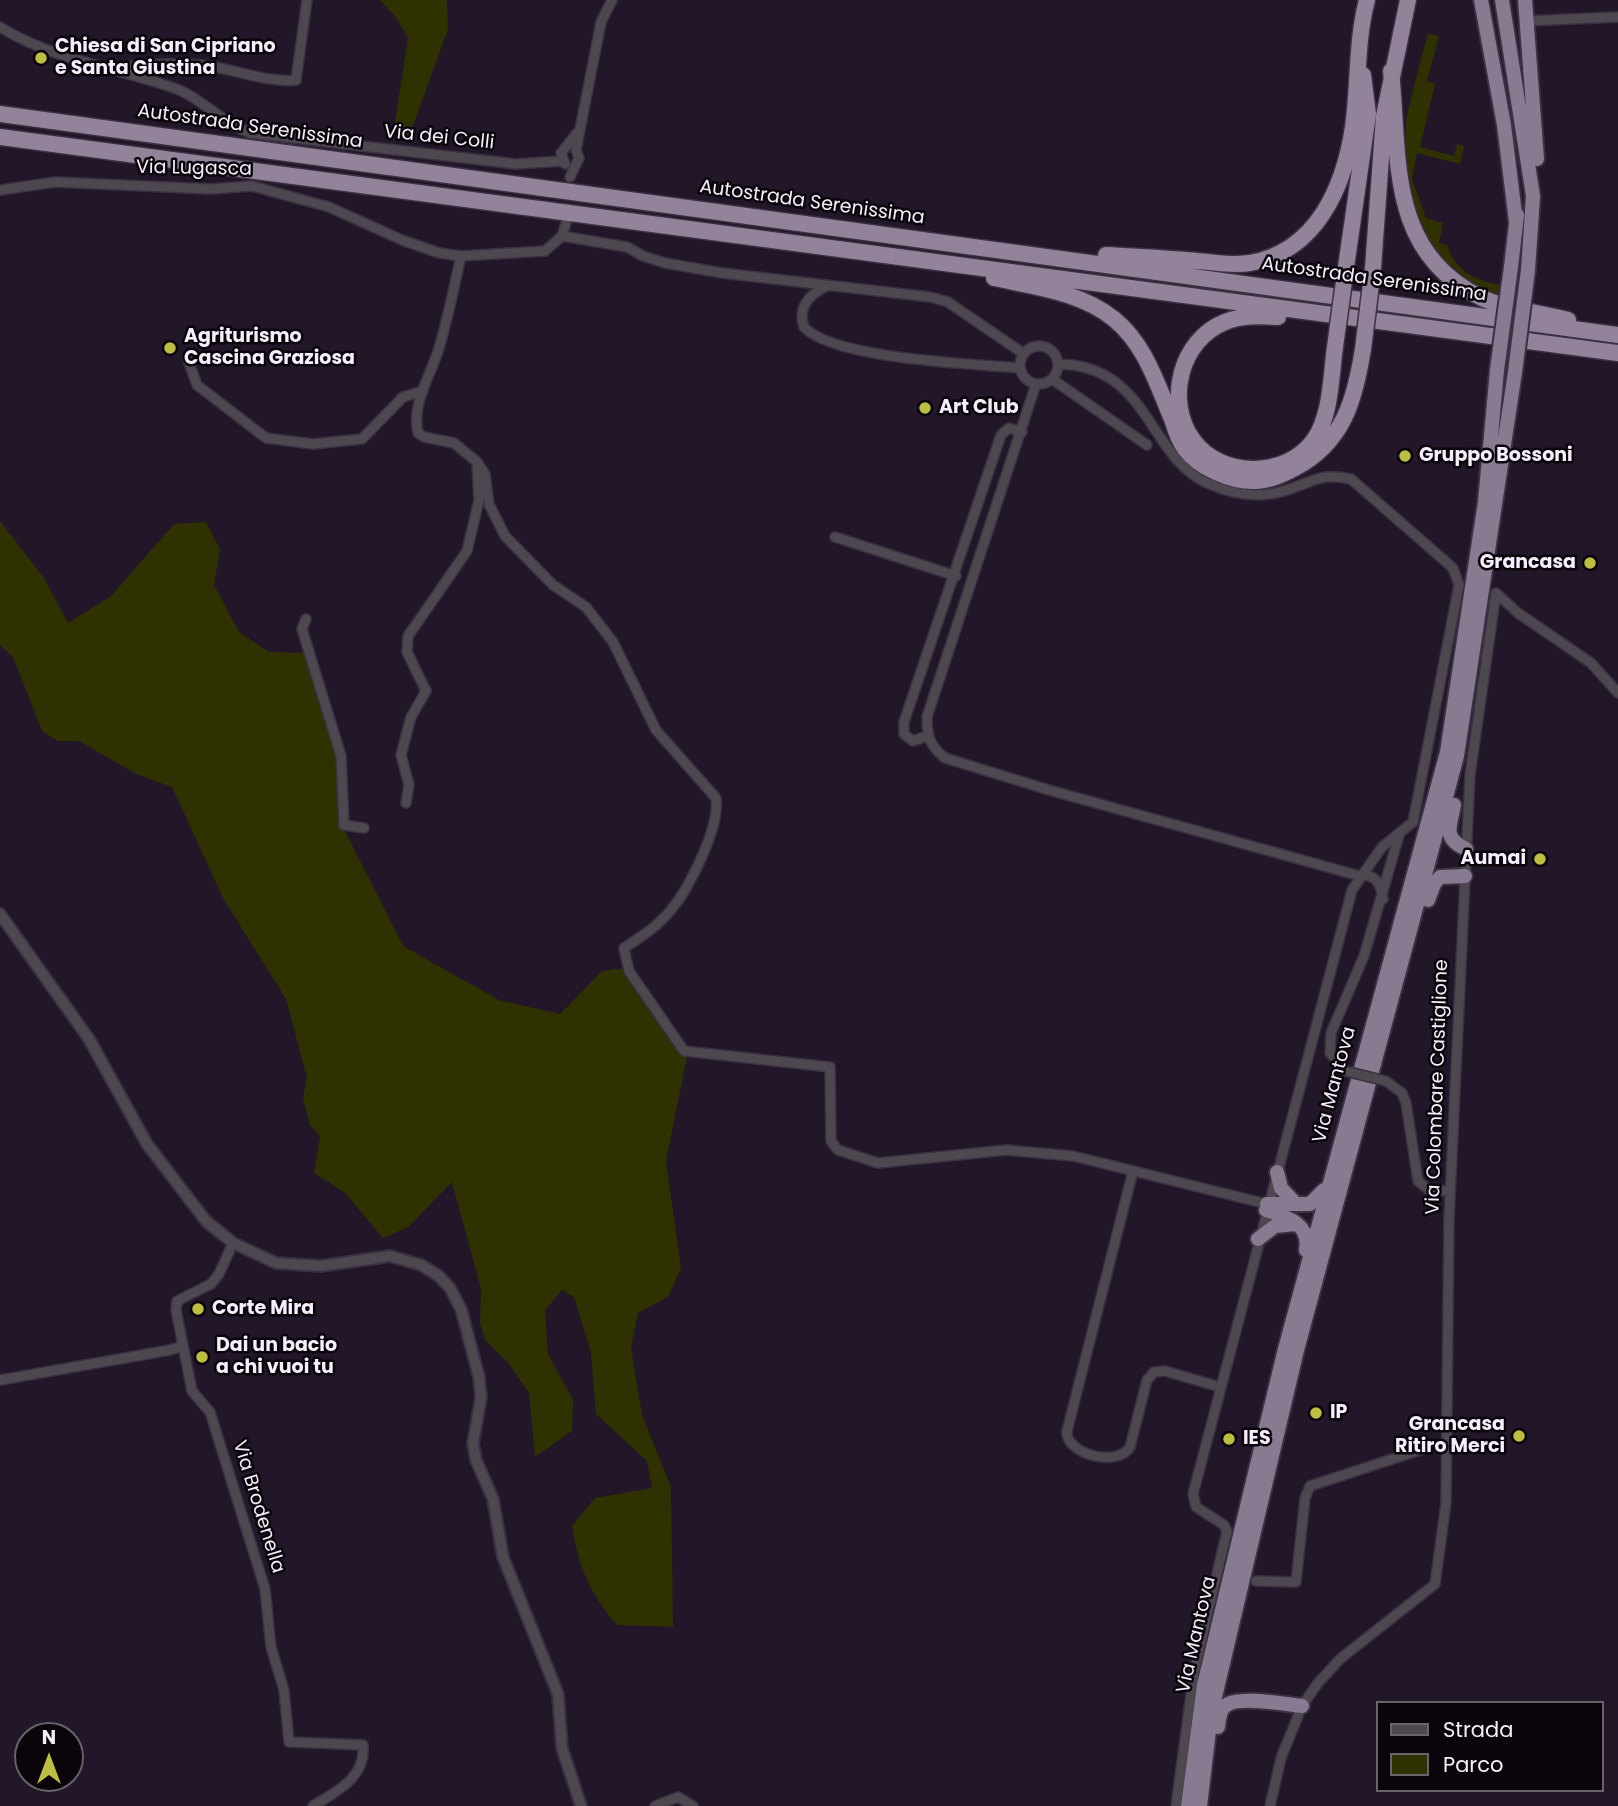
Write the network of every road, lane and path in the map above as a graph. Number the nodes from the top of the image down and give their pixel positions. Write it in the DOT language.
graph roads {
  1 [pos="307,0"];
  2 [pos="612,0"];
  3 [pos="1367,0"];
  4 [pos="1408,0"];
  5 [pos="1481,0"];
  6 [pos="1502,0"];
  7 [pos="1525,0"];
  8 [pos="1618,17"];
  9 [pos="1525,21"];
  10 [pos="0,27"];
  11 [pos="1360,63"];
  12 [pos="109,69"];
  13 [pos="1391,71"];
  14 [pos="1516,98"];
  15 [pos="0,114"];
  16 [pos="0,137"];
  17 [pos="0,190"];
  18 [pos="1533,216"];
  19 [pos="1516,222"];
  20 [pos="566,223"];
  21 [pos="562,236"];
  22 [pos="989,249"];
  23 [pos="872,252"];
  24 [pos="461,257"];
  25 [pos="829,286"];
  26 [pos="1379,322"];
  27 [pos="1618,334"];
  28 [pos="1618,353"];
  29 [pos="1024,354"];
  30 [pos="188,360"];
  31 [pos="1058,364"];
  32 [pos="1020,368"];
  33 [pos="1052,379"];
  34 [pos="1036,384"];
  35 [pos="422,391"];
  36 [pos="1022,432"];
  37 [pos="1147,445"];
  38 [pos="477,462"];
  39 [pos="835,537"];
  40 [pos="956,576"];
  41 [pos="306,619"];
  42 [pos="1618,693"];
  43 [pos="927,736"];
  44 [pos="1457,756"];
  45 [pos="407,803"];
  46 [pos="364,828"];
  47 [pos="1400,832"];
  48 [pos="1385,844"];
  49 [pos="1466,849"];
  50 [pos="1391,867"];
  51 [pos="1360,876"];
  52 [pos="1465,876"];
  53 [pos="1383,899"];
  54 [pos="0,914"];
  55 [pos="1406,950"];
  56 [pos="1133,1171"];
  57 [pos="1277,1172"];
  58 [pos="1329,1180"];
  59 [pos="1450,1191"];
  60 [pos="1296,1204"];
  61 [pos="1266,1207"];
  62 [pos="1297,1224"];
  63 [pos="1258,1239"];
  64 [pos="233,1243"];
  65 [pos="1303,1281"];
  66 [pos="183,1346"];
  67 [pos="0,1380"];
  68 [pos="1220,1387"];
  69 [pos="1447,1445"];
  70 [pos="1256,1581"];
  71 [pos="1225,1655"];
  72 [pos="1242,1700"];
  73 [pos="1302,1706"];
  74 [pos="1202,1789"];
  75 [pos="313,1806"];
  76 [pos="581,1806"];
  77 [pos="655,1806"];
  78 [pos="693,1806"];
  79 [pos="1176,1806"];
  80 [pos="1188,1806"];
  81 [pos="1200,1806"];
  82 [pos="1270,1806"];
  1 -- 12 [label="street"];
  2 -- 12 [label="street, Via dei Colli"];
  3 -- 11 [label="highway"];
  4 -- 13 [label="highway"];
  5 -- 19 [label="highway"];
  6 -- 14 [label="highway"];
  7 -- 9 [label="highway"];
  8 -- 9 [label="street"];
  9 -- 18 [label="highway"];
  10 -- 12 [label="street, Via dei Colli"];
  11 -- 22 [label="highway"];
  11 -- 26 [label="highway, bridge"];
  13 -- 23 [label="highway, bridge"];
  13 -- 27 [label="highway"];
  14 -- 18 [label="highway"];
  14 -- 19 [label="highway"];
  15 -- 22 [label="highway, Autostrada Serenissima"];
  16 -- 23 [label="highway, Autostrada Serenissima"];
  17 -- 24 [label="street, Via Lugasca"];
  18 -- 44 [label="highway, Via Mantova, bridge"];
  19 -- 58 [label="highway, Via Mantova, bridge"];
  20 -- 21 [label="street"];
  21 -- 24 [label="street, Via Lugasca"];
  21 -- 25 [label="street"];
  22 -- 27 [label="highway, Autostrada Serenissima"];
  23 -- 26 [label="highway, Autostrada Serenissima"];
  24 -- 35 [label="street"];
  25 -- 29 [label="street"];
  25 -- 32 [label="street"];
  26 -- 28 [label="highway, Autostrada Serenissima"];
  29 -- 31 [label="street"];
  29 -- 32 [label="street"];
  30 -- 35 [label="street"];
  31 -- 33 [label="street"];
  31 -- 47 [label="street"];
  32 -- 34 [label="street"];
  33 -- 34 [label="street"];
  33 -- 37 [label="street"];
  34 -- 36 [label="street"];
  35 -- 38 [label="street"];
  36 -- 40 [label="street"];
  36 -- 43 [label="street"];
  38 -- 45 [label="street"];
  38 -- 56 [label="street"];
  39 -- 40 [label="street"];
  40 -- 43 [label="street"];
  41 -- 46 [label="street"];
  42 -- 49 [label="street, Via Colombare Castiglione"];
  43 -- 51 [label="street"];
  44 -- 49 [label="highway"];
  44 -- 55 [label="highway, Via Mantova"];
  47 -- 48 [label="street"];
  47 -- 50 [label="street"];
  48 -- 50 [label="street"];
  48 -- 51 [label="street"];
  49 -- 52 [label="street, Via Colombare Castiglione"];
  50 -- 53 [label="street"];
  51 -- 53 [label="street"];
  51 -- 57 [label="street"];
  52 -- 55 [label="highway"];
  52 -- 59 [label="street, Via Colombare Castiglione"];
  53 -- 59 [label="street, bridge"];
  54 -- 64 [label="street"];
  55 -- 71 [label="highway, Via Mantova"];
  56 -- 61 [label="street"];
  56 -- 68 [label="street"];
  57 -- 60 [label="highway"];
  57 -- 61 [label="street"];
  58 -- 60 [label="highway"];
  58 -- 65 [label="highway, Via Mantova"];
  59 -- 69 [label="street, Via Colombare Castiglione"];
  60 -- 61 [label="highway"];
  61 -- 62 [label="highway"];
  61 -- 63 [label="street"];
  62 -- 63 [label="highway"];
  62 -- 65 [label="highway"];
  63 -- 68 [label="street"];
  64 -- 66 [label="street, Via Brodenella"];
  64 -- 76 [label="street"];
  65 -- 80 [label="highway, Via Mantova"];
  66 -- 67 [label="street"];
  66 -- 75 [label="street, Via Brodenella"];
  68 -- 79 [label="street"];
  69 -- 70 [label="street"];
  69 -- 73 [label="street, Via Colombare Castiglione"];
  71 -- 72 [label="highway"];
  71 -- 74 [label="highway, Via Mantova"];
  72 -- 73 [label="highway"];
  72 -- 74 [label="highway"];
  73 -- 82 [label="street"];
  74 -- 81 [label="highway, Via Mantova"];
  77 -- 78 [label="street"];
}
